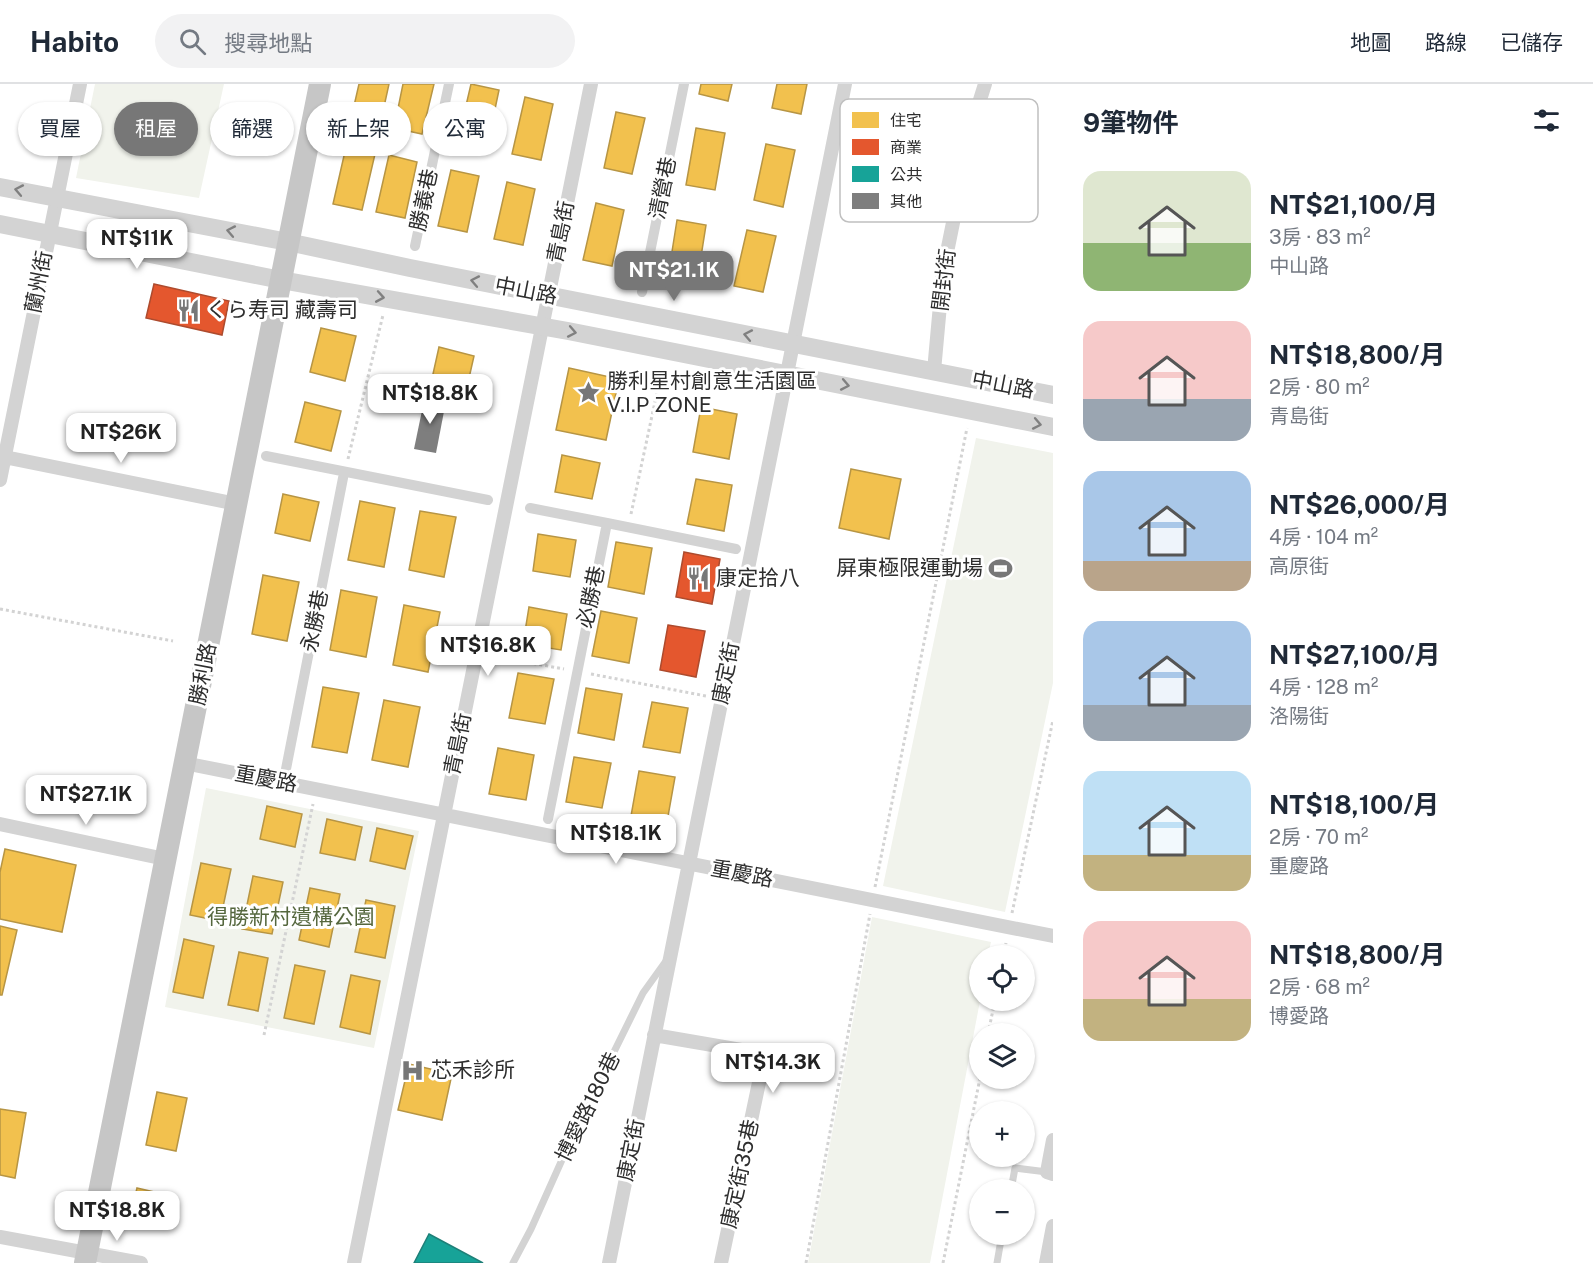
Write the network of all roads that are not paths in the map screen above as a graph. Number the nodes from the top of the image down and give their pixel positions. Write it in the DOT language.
graph roads {
  1 [pos="80,84"];
  2 [pos="320,84"];
  3 [pos="449,84"];
  4 [pos="591,84"];
  5 [pos="684,84"];
  6 [pos="845,84"];
  7 [pos="985,84"];
  8 [pos="842,99"];
  9 [pos="980,99"];
  10 [pos="840,108"];
  11 [pos="0,187"];
  12 [pos="57,198"];
  13 [pos="953,222"];
  14 [pos="0,224"];
  15 [pos="49,234"];
  16 [pos="288,242"];
  17 [pos="415,246"];
  18 [pos="281,280"];
  19 [pos="642,292"];
  20 [pos="549,296"];
  21 [pos="543,327"];
  22 [pos="792,343"];
  23 [pos="934,371"];
  24 [pos="786,374"];
  25 [pos="1053,395"];
  26 [pos="1053,427"];
  27 [pos="2,456"];
  28 [pos="266,456"];
  29 [pos="344,473"];
  30 [pos="0,480"];
  31 [pos="488,500"];
  32 [pos="237,504"];
  33 [pos="530,508"];
  34 [pos="607,523"];
  35 [pos="736,549"];
  36 [pos="184,763"];
  37 [pos="286,769"];
  38 [pos="444,814"];
  39 [pos="548,819"];
  40 [pos="0,824"];
  41 [pos="165,859"];
  42 [pos="688,863"];
  43 [pos="1053,936"];
  44 [pos="670,956"];
  45 [pos="654,1035"];
  46 [pos="1053,1140"];
  47 [pos="1050,1173"];
  48 [pos="1013,1179"];
  49 [pos="1053,1226"];
  50 [pos="0,1237"];
  51 [pos="1000,1245"];
  52 [pos="86,1258"];
  53 [pos="141,1263"];
  54 [pos="354,1263"];
  55 [pos="513,1263"];
  56 [pos="609,1263"];
  57 [pos="721,1263"];
  58 [pos="997,1263"];
  59 [pos="1046,1263"];
  1 -- 12 [label="street, 蘭州街"];
  2 -- 16 [label="main road, 勝利路"];
  3 -- 17 [label="street, 勝義巷"];
  4 -- 20 [label="street, 青島街"];
  5 -- 19 [label="street, 清營巷"];
  6 -- 8 [label="street, 康定街"];
  7 -- 9 [label="street, 開封街"];
  10 -- 22 [label="street, 康定街"];
  12 -- 11 [label="street, 中山路, one-way"];
  12 -- 15 [label="street, 蘭州街"];
  16 -- 12 [label="street, 中山路, one-way"];
  13 -- 23 [label="street, 開封街"];
  14 -- 15 [label="street, 中山路"];
  15 -- 18 [label="street, 中山路"];
  15 -- 27 [label="street, 蘭州街"];
  16 -- 18 [label="main road, 勝利路"];
  20 -- 16 [label="street, 中山路, one-way"];
  18 -- 21 [label="street, 中山路, one-way"];
  18 -- 32 [label="main road, 勝利路"];
  20 -- 21 [label="street, 青島街"];
  22 -- 20 [label="street, 中山路, one-way"];
  21 -- 24 [label="street, 中山路, one-way"];
  21 -- 38 [label="street, 青島街"];
  22 -- 23 [label="street, 中山路"];
  22 -- 24 [label="street, 康定街"];
  23 -- 25 [label="street, 中山路"];
  24 -- 26 [label="street, 中山路, one-way"];
  24 -- 42 [label="street, 康定街"];
  27 -- 30 [label="street, 蘭州街"];
  27 -- 32 [label="street"];
  28 -- 29 [label="street"];
  29 -- 31 [label="street"];
  29 -- 37 [label="street, 永勝巷"];
  32 -- 36 [label="main road, 勝利路"];
  33 -- 34 [label="street"];
  34 -- 35 [label="street"];
  34 -- 39 [label="street, 必勝巷"];
  36 -- 38 [label="street, 重慶路"];
  36 -- 41 [label="main road, 勝利路"];
  38 -- 42 [label="street, 重慶路"];
  38 -- 54 [label="street, 青島街"];
  40 -- 41 [label="street"];
  41 -- 52 [label="main road, 勝利路"];
  42 -- 43 [label="street, 重慶路"];
  42 -- 44 [label="street, 康定街"];
  44 -- 45 [label="street, 康定街"];
  44 -- 55 [label="lane, 博愛路180巷"];
  45 -- 56 [label="street, 康定街"];
  45 -- 57 [label="street, 康定街35巷"];
  46 -- 47 [label="street"];
  47 -- 48 [label="lane"];
  49 -- 59 [label="street"];
  50 -- 52 [label="street"];
  51 -- 58 [label="lane"];
  52 -- 53 [label="street"];
}
